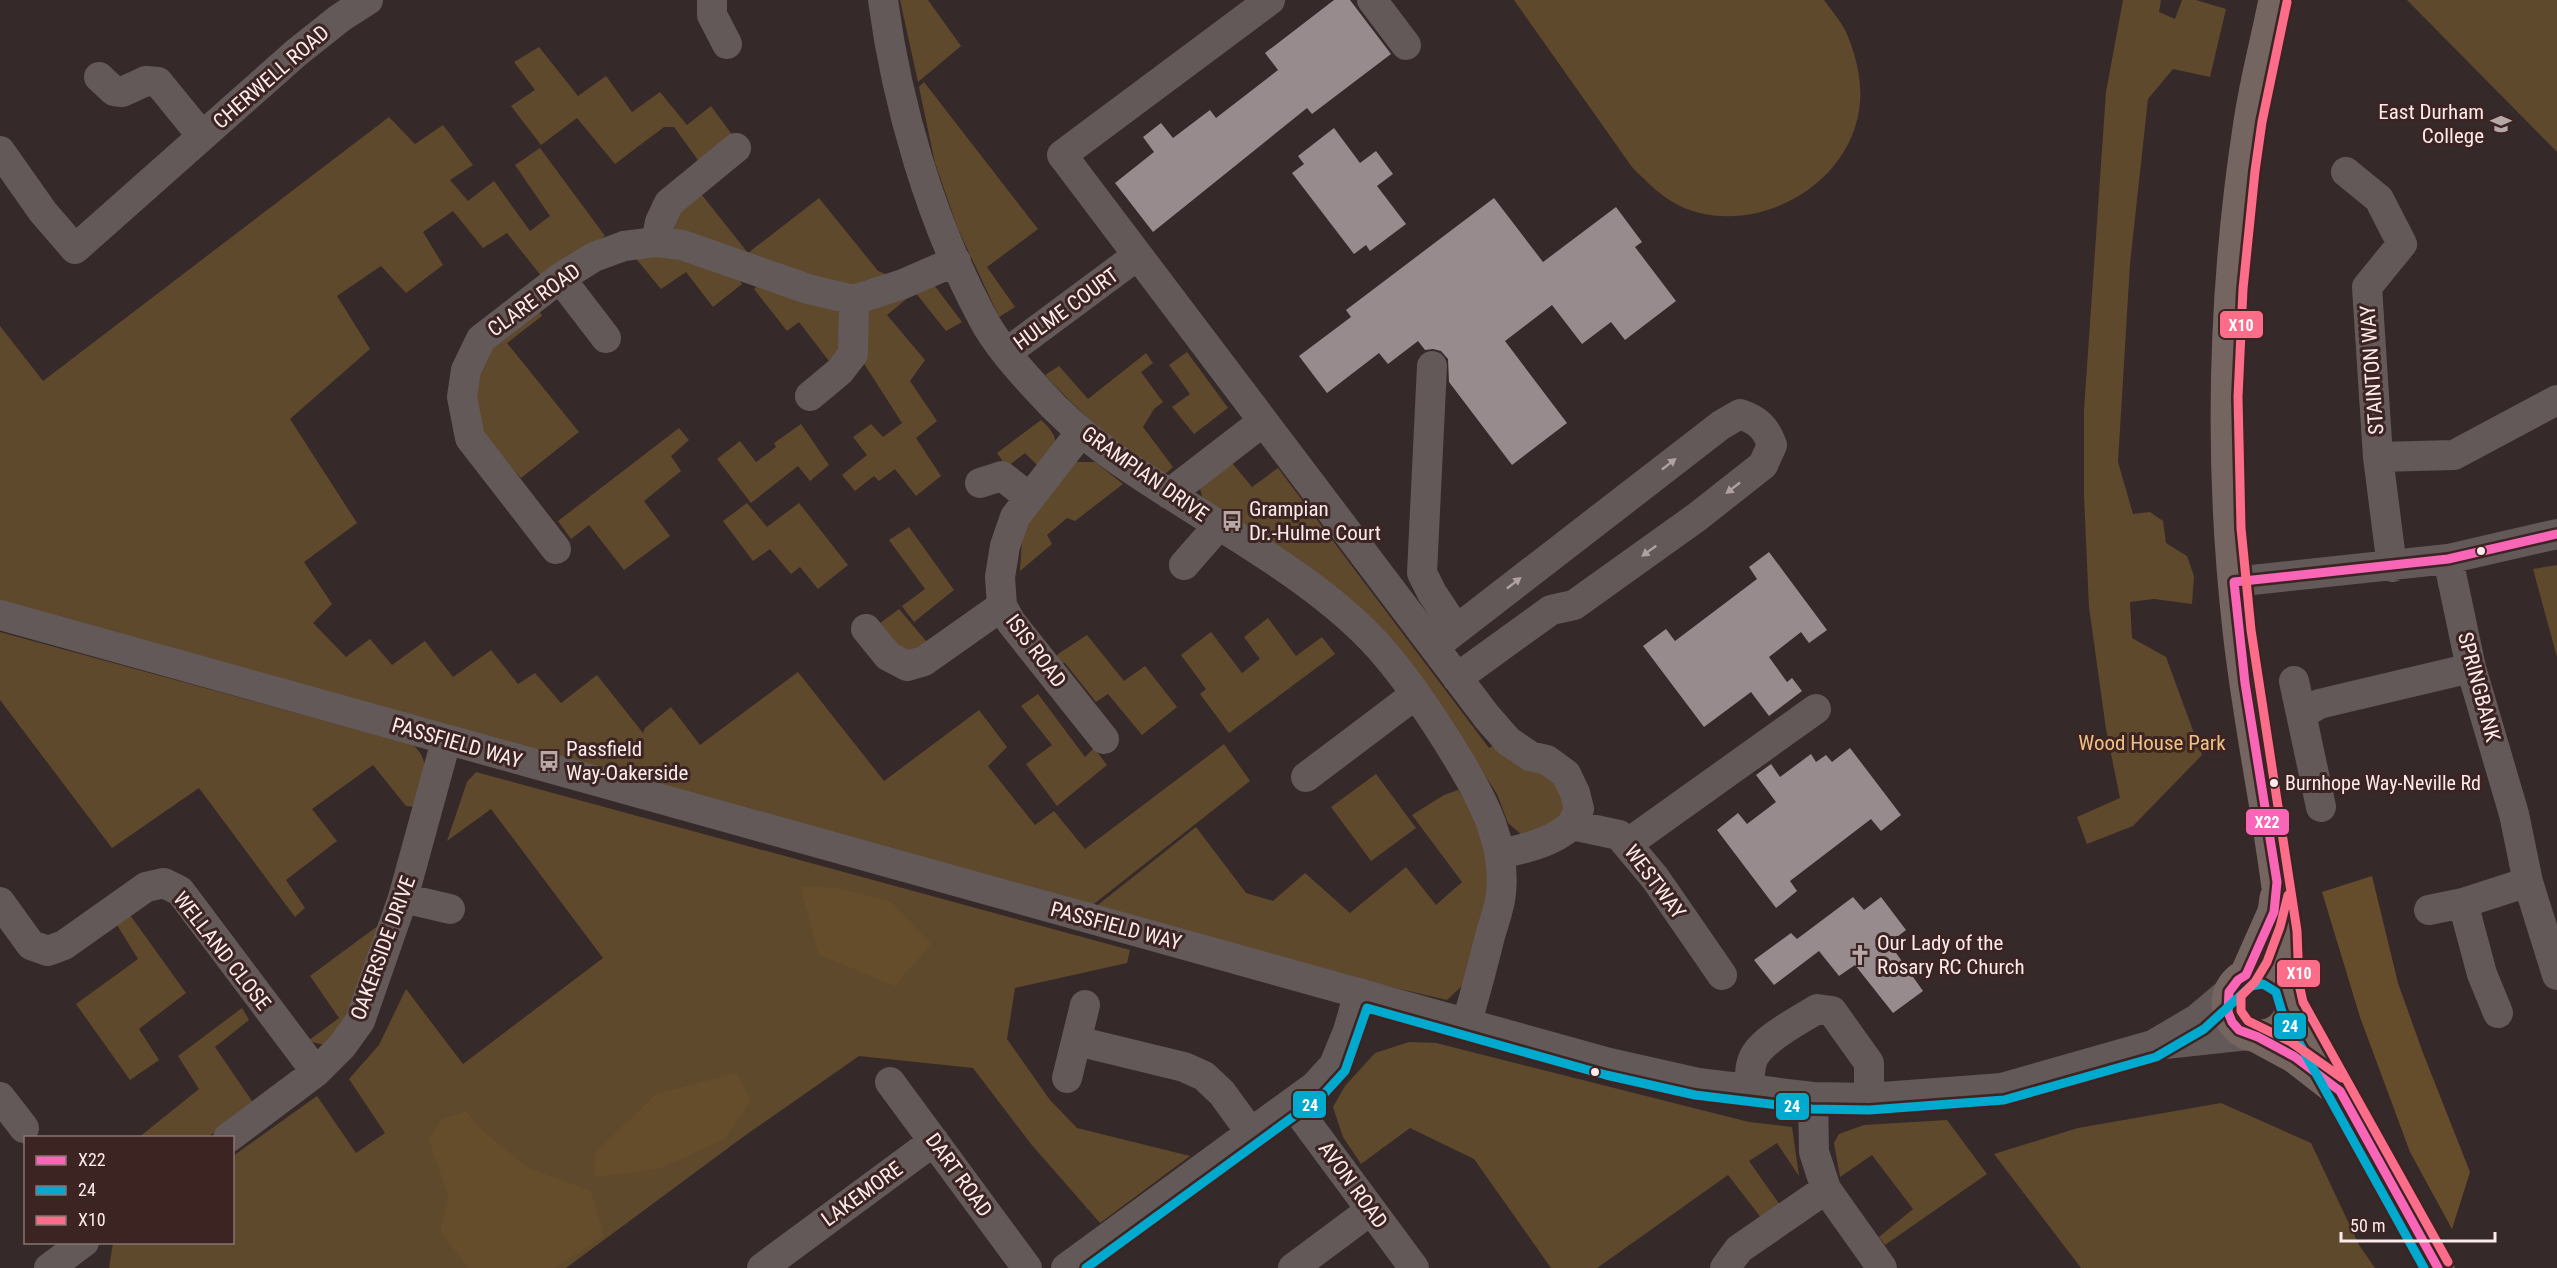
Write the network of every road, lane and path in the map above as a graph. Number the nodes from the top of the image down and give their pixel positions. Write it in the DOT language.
graph roads {
  1 [pos="368,0"];
  2 [pos="712,0"];
  3 [pos="883,0"];
  4 [pos="1270,0"];
  5 [pos="1372,0"];
  6 [pos="2275,0"];
  7 [pos="333,9"];
  8 [pos="727,44"];
  9 [pos="1406,45"];
  10 [pos="99,77"];
  11 [pos="202,136"];
  12 [pos="736,148"];
  13 [pos="0,151"];
  14 [pos="2346,172"];
  15 [pos="656,242"];
  16 [pos="956,261"];
  17 [pos="1126,264"];
  18 [pos="560,278"];
  19 [pos="854,300"];
  20 [pos="606,338"];
  21 [pos="1006,353"];
  22 [pos="1432,366"];
  23 [pos="810,396"];
  24 [pos="2557,400"];
  25 [pos="1251,430"];
  26 [pos="1082,432"];
  27 [pos="2378,457"];
  28 [pos="980,483"];
  29 [pos="1168,494"];
  30 [pos="1030,498"];
  31 [pos="1219,525"];
  32 [pos="2557,534"];
  33 [pos="556,549"];
  34 [pos="2448,559"];
  35 [pos="1184,566"];
  36 [pos="2392,567"];
  37 [pos="2234,582"];
  38 [pos="1002,606"];
  39 [pos="0,615"];
  40 [pos="866,629"];
  41 [pos="1445,638"];
  42 [pos="2471,668"];
  43 [pos="1457,678"];
  44 [pos="2294,681"];
  45 [pos="1416,694"];
  46 [pos="1816,709"];
  47 [pos="2302,714"];
  48 [pos="1104,739"];
  49 [pos="446,741"];
  50 [pos="1306,777"];
  51 [pos="2322,807"];
  52 [pos="1572,825"];
  53 [pos="1627,844"];
  54 [pos="1500,854"];
  55 [pos="2277,882"];
  56 [pos="2528,882"];
  57 [pos="403,898"];
  58 [pos="0,902"];
  59 [pos="2463,903"];
  60 [pos="450,909"];
  61 [pos="2429,910"];
  62 [pos="1722,975"];
  63 [pos="2557,975"];
  64 [pos="2238,983"];
  65 [pos="1359,993"];
  66 [pos="2290,996"];
  67 [pos="1085,1005"];
  68 [pos="2498,1013"];
  69 [pos="1467,1022"];
  70 [pos="2253,1036"];
  71 [pos="1077,1041"];
  72 [pos="2153,1045"];
  73 [pos="316,1072"];
  74 [pos="1067,1078"];
  75 [pos="890,1082"];
  76 [pos="1749,1091"];
  77 [pos="2340,1091"];
  78 [pos="0,1097"];
  79 [pos="1813,1097"];
  80 [pos="1869,1098"];
  81 [pos="1292,1103"];
  82 [pos="24,1128"];
  83 [pos="1251,1133"];
  84 [pos="229,1136"];
  85 [pos="934,1141"];
  86 [pos="1826,1189"];
  87 [pos="1371,1210"];
  88 [pos="799,1257"];
  89 [pos="762,1268"];
  90 [pos="1027,1268"];
  91 [pos="1066,1268"];
  92 [pos="1293,1268"];
  93 [pos="1414,1268"];
  94 [pos="1725,1268"];
  95 [pos="1882,1268"];
  96 [pos="2438,1268"];
  1 -- 7 [label="street, CHERWELL ROAD"];
  2 -- 8 [label="street"];
  3 -- 16 [label="street, GRAMPIAN DRIVE"];
  4 -- 41 [label="street"];
  5 -- 9 [label="street"];
  6 -- 37 [label="main road"];
  7 -- 11 [label="street, CHERWELL ROAD"];
  10 -- 11 [label="street, CHERWELL ROAD"];
  11 -- 13 [label="street, CHERWELL ROAD"];
  12 -- 15 [label="street"];
  14 -- 27 [label="street, STAINTON WAY"];
  15 -- 18 [label="street, CLARE ROAD"];
  15 -- 19 [label="street, CLARE ROAD"];
  16 -- 19 [label="street"];
  16 -- 21 [label="street, GRAMPIAN DRIVE"];
  17 -- 21 [label="street, HULME COURT"];
  18 -- 20 [label="street"];
  18 -- 33 [label="street, CLARE ROAD"];
  19 -- 23 [label="street"];
  21 -- 26 [label="street, GRAMPIAN DRIVE"];
  22 -- 41 [label="street"];
  24 -- 27 [label="street, STAINTON WAY"];
  25 -- 29 [label="street"];
  26 -- 29 [label="street, GRAMPIAN DRIVE"];
  26 -- 30 [label="street, ISIS ROAD"];
  27 -- 36 [label="street, STAINTON WAY"];
  28 -- 30 [label="street"];
  29 -- 31 [label="street, GRAMPIAN DRIVE"];
  30 -- 38 [label="street, ISIS ROAD"];
  31 -- 35 [label="street"];
  31 -- 45 [label="street, GRAMPIAN DRIVE"];
  32 -- 34 [label="street"];
  34 -- 36 [label="street"];
  34 -- 42 [label="street, SPRINGBANK"];
  36 -- 37 [label="street"];
  37 -- 55 [label="main road"];
  38 -- 40 [label="street"];
  38 -- 48 [label="street, ISIS ROAD"];
  39 -- 49 [label="street, PASSFIELD WAY"];
  41 -- 43 [label="street"];
  41 -- 43 [label="street, one-way"];
  42 -- 47 [label="street"];
  42 -- 56 [label="street, SPRINGBANK"];
  43 -- 52 [label="street"];
  44 -- 47 [label="street"];
  45 -- 50 [label="street"];
  45 -- 54 [label="street, GRAMPIAN DRIVE"];
  46 -- 53 [label="street"];
  47 -- 51 [label="street"];
  49 -- 57 [label="street, OAKERSIDE DRIVE"];
  49 -- 65 [label="street, PASSFIELD WAY"];
  52 -- 53 [label="street, WESTWAY"];
  52 -- 54 [label="street"];
  53 -- 62 [label="street, WESTWAY"];
  54 -- 69 [label="street, GRAMPIAN DRIVE"];
  55 -- 64 [label="main road"];
  55 -- 66 [label="main road"];
  56 -- 59 [label="street"];
  56 -- 63 [label="street, SPRINGBANK"];
  57 -- 60 [label="street"];
  57 -- 73 [label="street, OAKERSIDE DRIVE"];
  58 -- 73 [label="street, WELLAND CLOSE"];
  59 -- 61 [label="street"];
  59 -- 68 [label="street"];
  64 -- 66 [label="main road"];
  64 -- 70 [label="main road"];
  64 -- 72 [label="street, PASSFIELD WAY"];
  65 -- 69 [label="street, PASSFIELD WAY"];
  65 -- 81 [label="street"];
  66 -- 70 [label="main road"];
  66 -- 77 [label="main road"];
  67 -- 71 [label="street"];
  69 -- 76 [label="street, PASSFIELD WAY"];
  70 -- 72 [label="street"];
  70 -- 77 [label="main road"];
  71 -- 74 [label="street"];
  71 -- 83 [label="street"];
  72 -- 80 [label="street, PASSFIELD WAY"];
  73 -- 84 [label="street, OAKERSIDE DRIVE"];
  75 -- 85 [label="street, DART ROAD"];
  76 -- 79 [label="street, PASSFIELD WAY"];
  76 -- 80 [label="street"];
  77 -- 96 [label="main road"];
  78 -- 82 [label="street"];
  79 -- 80 [label="street, PASSFIELD WAY"];
  79 -- 86 [label="street"];
  81 -- 83 [label="street"];
  81 -- 87 [label="street, AVON ROAD"];
  83 -- 91 [label="street"];
  85 -- 88 [label="street, LAKEMORE"];
  85 -- 90 [label="street, DART ROAD"];
  86 -- 94 [label="street"];
  86 -- 95 [label="street"];
  87 -- 92 [label="street"];
  87 -- 93 [label="street, AVON ROAD"];
  88 -- 89 [label="street, LAKEMORE"];
}
